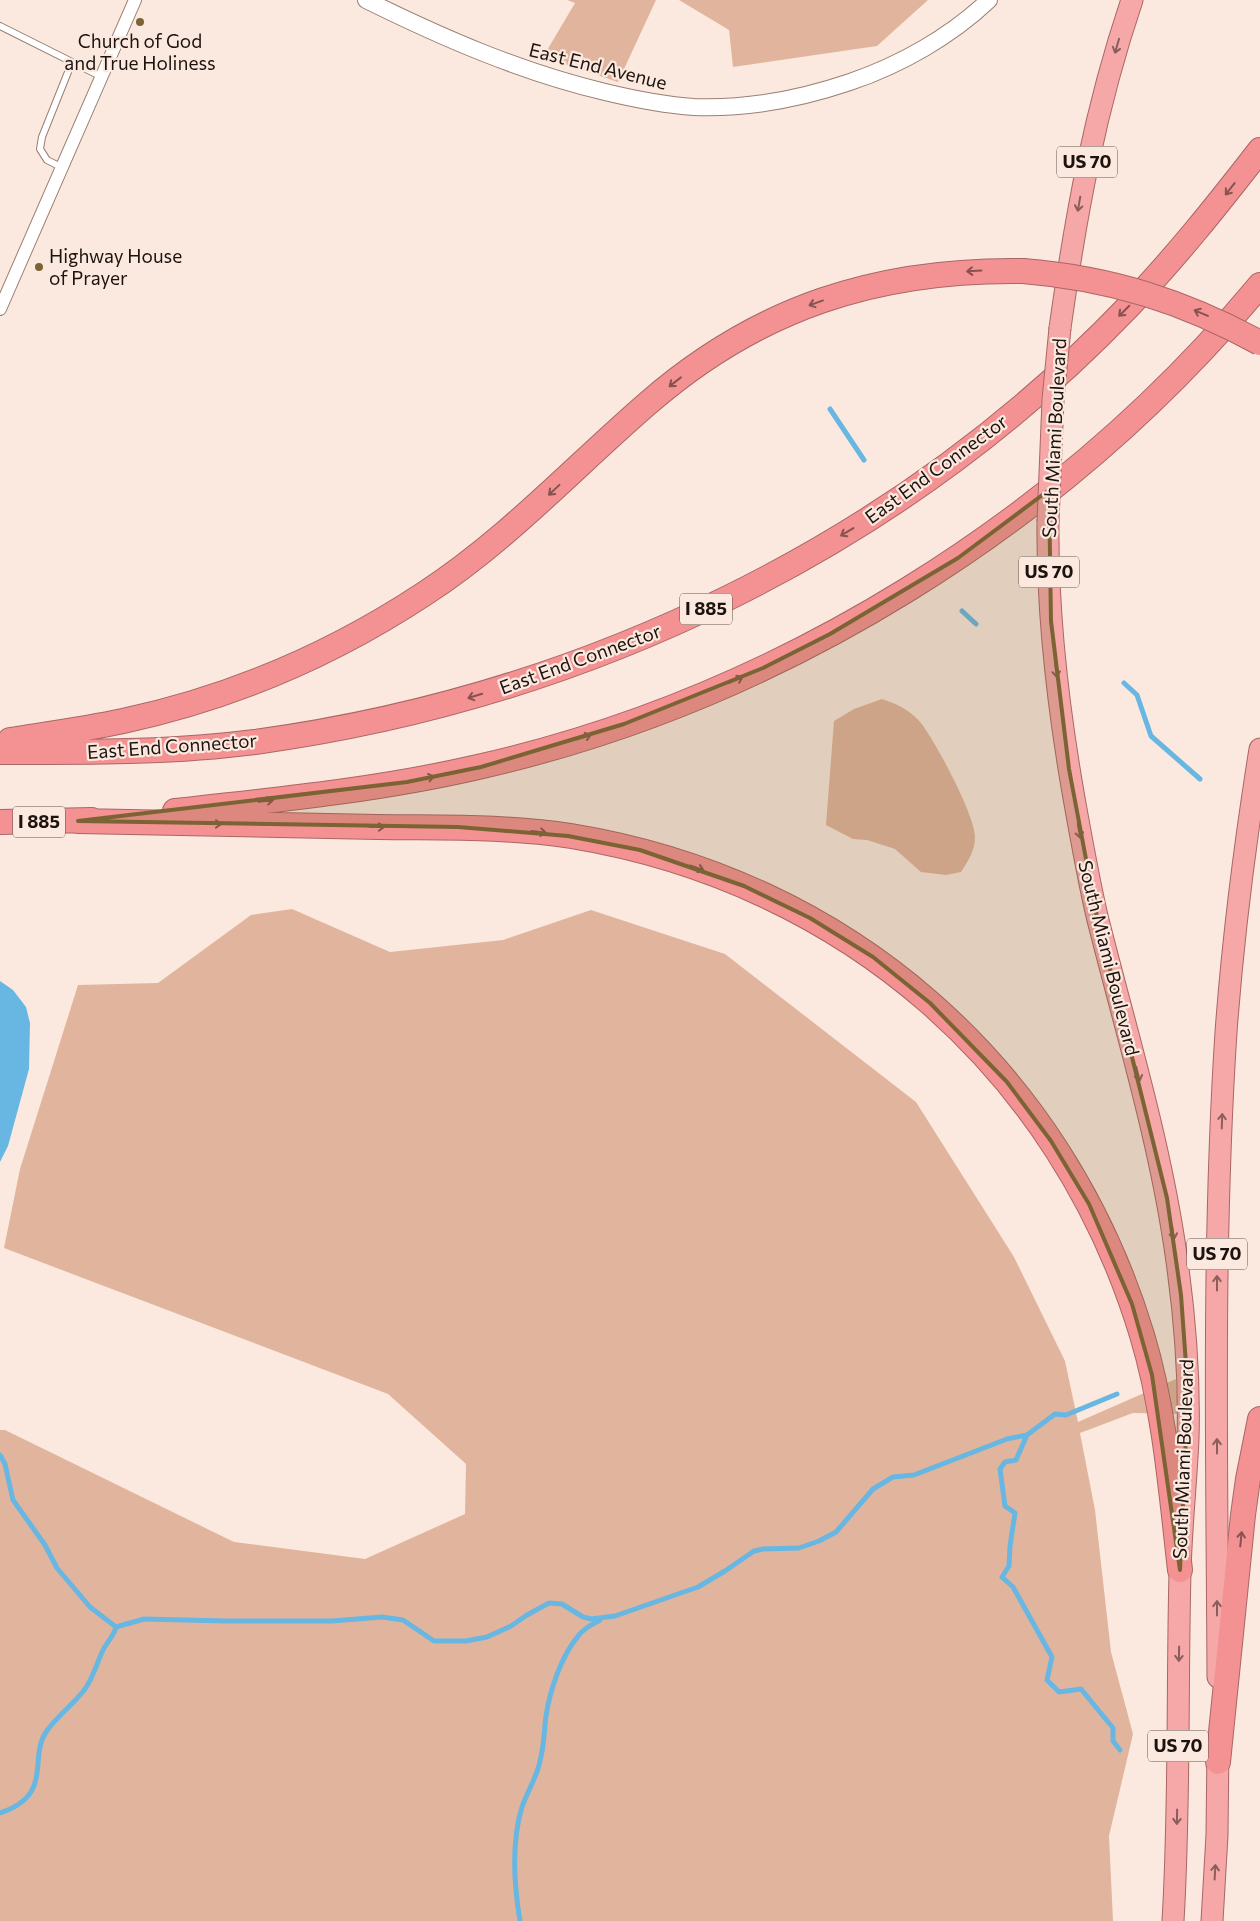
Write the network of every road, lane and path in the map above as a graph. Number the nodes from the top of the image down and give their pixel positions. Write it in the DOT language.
graph roads {
  1 [pos="135,0"];
  2 [pos="366,0"];
  3 [pos="989,0"];
  4 [pos="1132,0"];
  5 [pos="0,26"];
  6 [pos="72,62"];
  7 [pos="102,77"];
  8 [pos="1260,150"];
  9 [pos="62,167"];
  10 [pos="1260,285"];
  11 [pos="0,309"];
  12 [pos="1260,343"];
  13 [pos="0,742"];
  14 [pos="1260,749"];
  15 [pos="0,752"];
  16 [pos="78,821"];
  17 [pos="0,822"];
  18 [pos="1260,1418"];
  19 [pos="1180,1570"];
  20 [pos="1218,1762"];
  21 [pos="1173,1921"];
  22 [pos="1212,1921"];
  1 -- 7 [label="street"];
  2 -- 3 [label="street, East End Avenue"];
  4 -- 19 [label="highway, South Miami Boulevard / US 70, one-way, bridge"];
  5 -- 6 [label="lane"];
  6 -- 7 [label="lane"];
  6 -- 9 [label="lane"];
  7 -- 9 [label="street"];
  8 -- 15 [label="highway, East End Connector / I 885, one-way"];
  9 -- 11 [label="street"];
  16 -- 10 [label="highway, I 885, one-way"];
  12 -- 13 [label="highway, one-way, bridge"];
  20 -- 14 [label="highway, South Miami Boulevard / US 70, one-way"];
  16 -- 17 [label="highway, I 885"];
  16 -- 19 [label="highway, one-way"];
  20 -- 18 [label="highway, one-way"];
  19 -- 21 [label="highway, South Miami Boulevard / US 70, one-way"];
  22 -- 20 [label="highway, South Miami Boulevard / US 70, one-way"];
}
